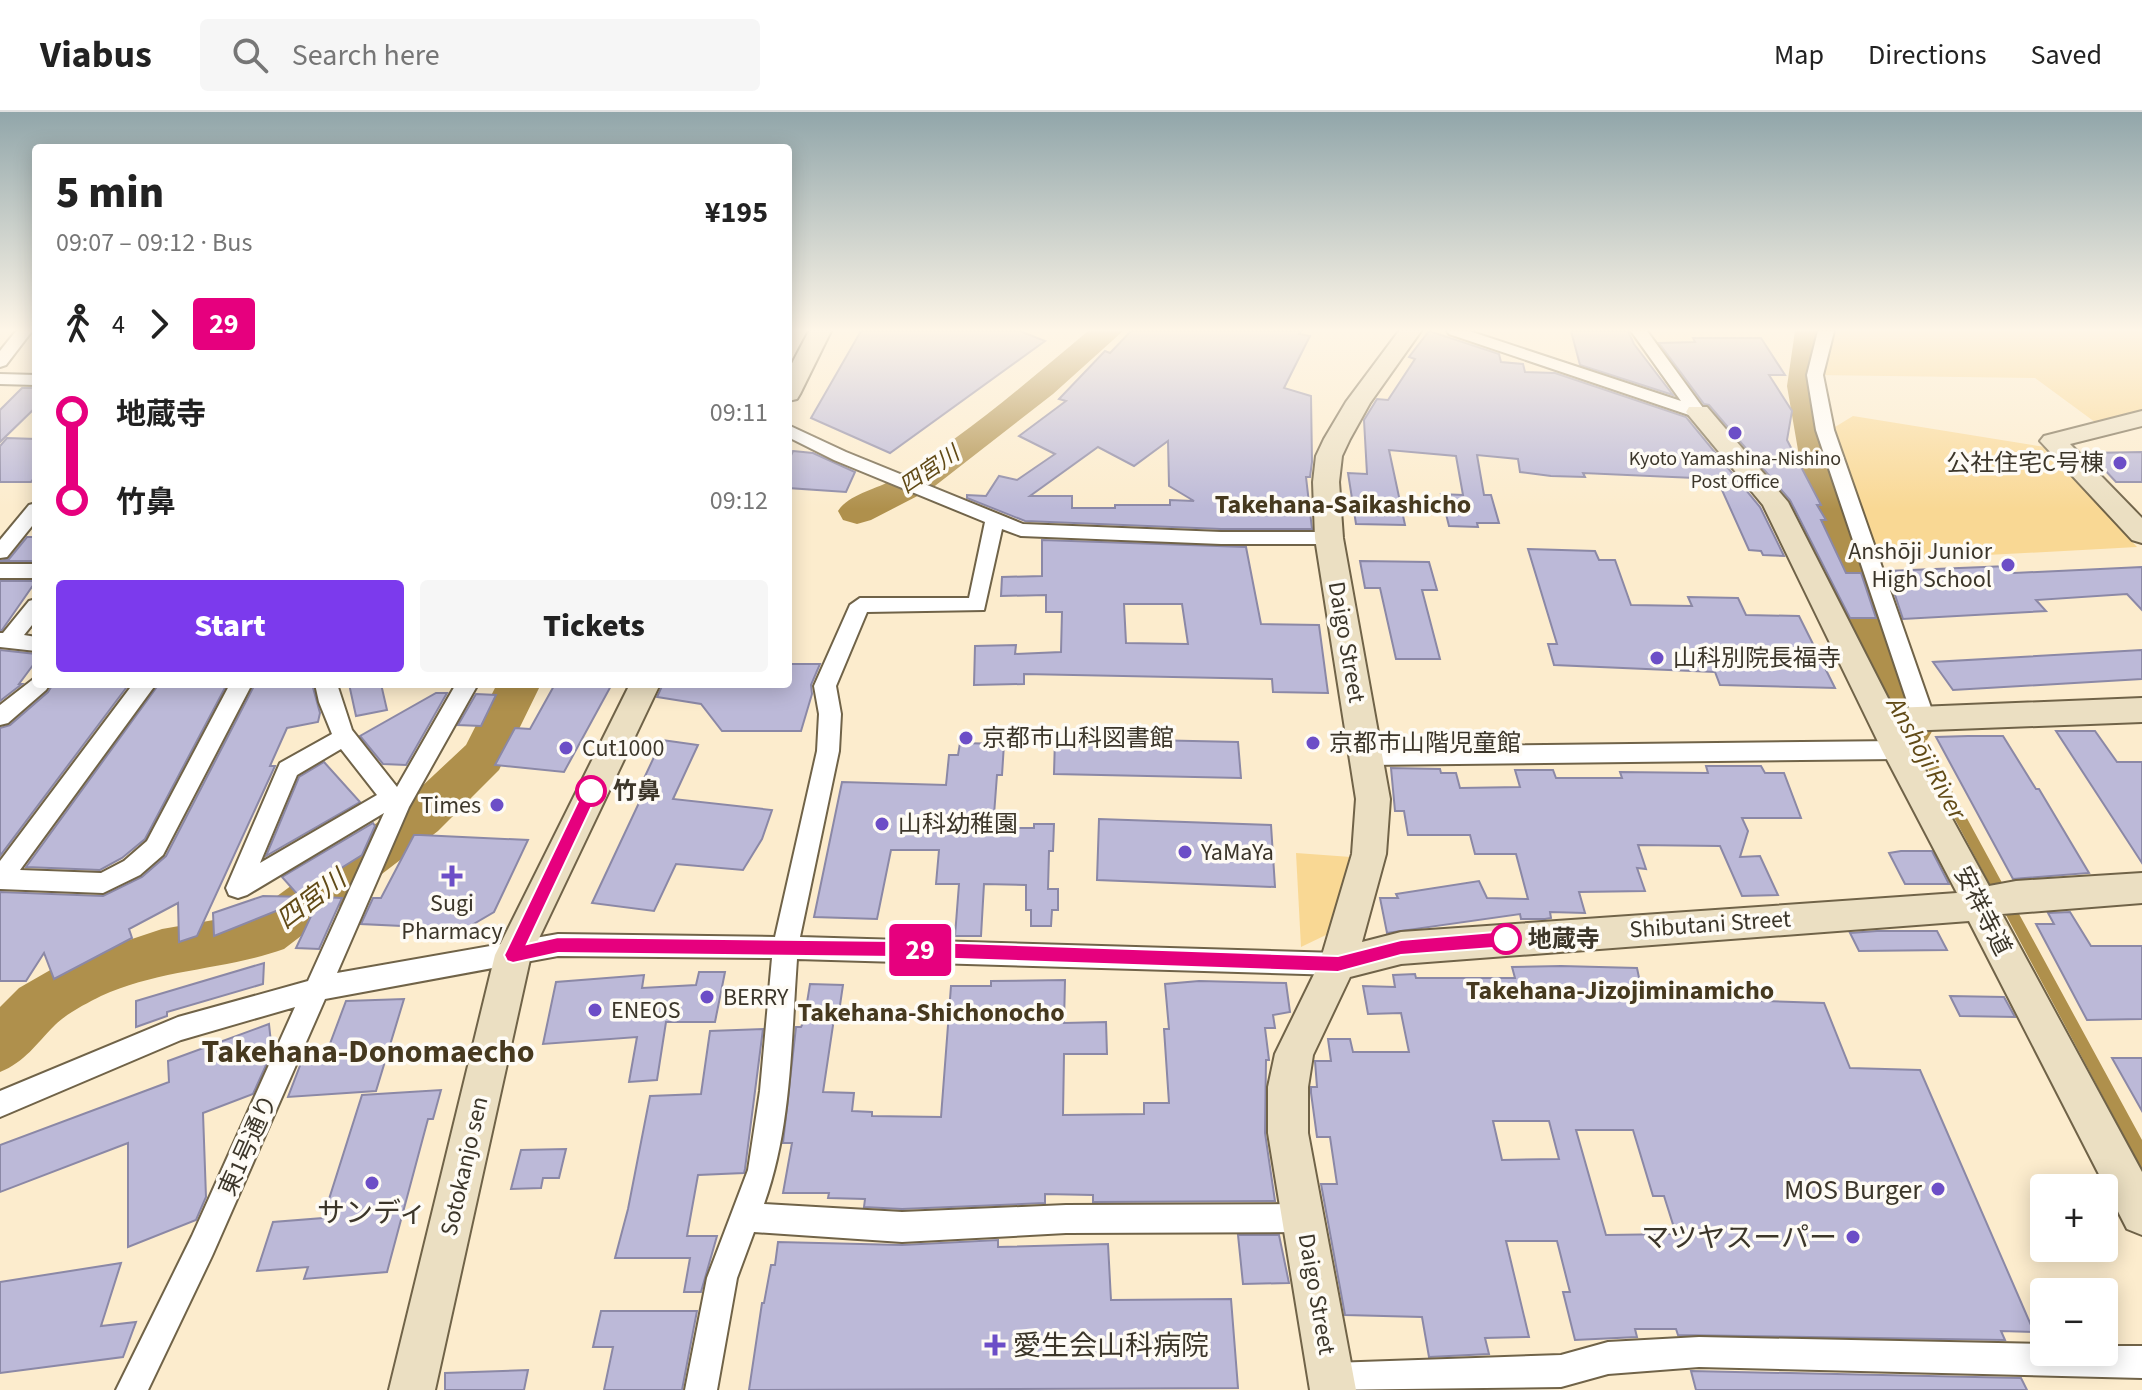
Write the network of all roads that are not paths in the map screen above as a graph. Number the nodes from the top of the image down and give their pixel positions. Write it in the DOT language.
graph roads {
  1 [pos="1366,391"];
  2 [pos="1634,391"];
  3 [pos="1682,391"];
  4 [pos="1818,391"];
  5 [pos="1698,412"];
  6 [pos="2142,418"];
  7 [pos="792,432"];
  8 [pos="32,514"];
  9 [pos="995,520"];
  10 [pos="2142,534"];
  11 [pos="1329,538"];
  12 [pos="0,552"];
  13 [pos="0,571"];
  14 [pos="32,571"];
  15 [pos="32,610"];
  16 [pos="4,641"];
  17 [pos="32,644"];
  18 [pos="34,688"];
  19 [pos="142,688"];
  20 [pos="239,688"];
  21 [pos="326,688"];
  22 [pos="465,688"];
  23 [pos="643,688"];
  24 [pos="2142,710"];
  25 [pos="0,717"];
  26 [pos="1924,719"];
  27 [pos="1892,735"];
  28 [pos="343,738"];
  29 [pos="1366,756"];
  30 [pos="395,801"];
  31 [pos="0,879"];
  32 [pos="2142,888"];
  33 [pos="1995,900"];
  34 [pos="785,949"];
  35 [pos="513,955"];
  36 [pos="1338,964"];
  37 [pos="318,989"];
  38 [pos="1,1103"];
  39 [pos="2130,1167"];
  40 [pos="2142,1214"];
  41 [pos="744,1217"];
  42 [pos="1303,1218"];
  43 [pos="2142,1362"];
  44 [pos="1332,1384"];
  45 [pos="132,1390"];
  46 [pos="412,1390"];
  47 [pos="701,1390"];
  1 -- 11 [label="street, Daigo Street"];
  2 -- 5 [label="street"];
  3 -- 5 [label="street, 安祥寺道"];
  4 -- 26 [label="street"];
  5 -- 27 [label="street, 安祥寺道"];
  6 -- 10 [label="street"];
  7 -- 9 [label="street"];
  8 -- 12 [label="street"];
  9 -- 11 [label="street"];
  9 -- 34 [label="street"];
  11 -- 29 [label="street, Daigo Street"];
  13 -- 14 [label="street"];
  15 -- 16 [label="street"];
  16 -- 17 [label="street"];
  18 -- 25 [label="street"];
  19 -- 31 [label="street"];
  20 -- 31 [label="street"];
  21 -- 28 [label="street"];
  22 -- 30 [label="street, 東1号通り"];
  23 -- 35 [label="street, Sotokanjo sen"];
  24 -- 26 [label="street"];
  26 -- 27 [label="street"];
  27 -- 29 [label="street"];
  27 -- 33 [label="street, 安祥寺道"];
  28 -- 30 [label="street"];
  28 -- 30 [label="street"];
  29 -- 36 [label="street, Daigo Street"];
  30 -- 37 [label="street, 東1号通り"];
  32 -- 33 [label="street, Shibutani Street"];
  33 -- 36 [label="street, Shibutani Street"];
  33 -- 39 [label="street, 安祥寺道"];
  34 -- 35 [label="street, Shibutani Street"];
  34 -- 36 [label="street, Shibutani Street"];
  34 -- 41 [label="street"];
  35 -- 37 [label="street, Shibutani Street"];
  35 -- 46 [label="street, Sotokanjo sen"];
  36 -- 42 [label="street, Daigo Street"];
  37 -- 38 [label="street, Shibutani Street"];
  37 -- 45 [label="street, 東1号通り"];
  39 -- 40 [label="street, 安祥寺道"];
  41 -- 42 [label="street"];
  41 -- 47 [label="street"];
  42 -- 44 [label="street, Daigo Street"];
  43 -- 44 [label="street"];
}
